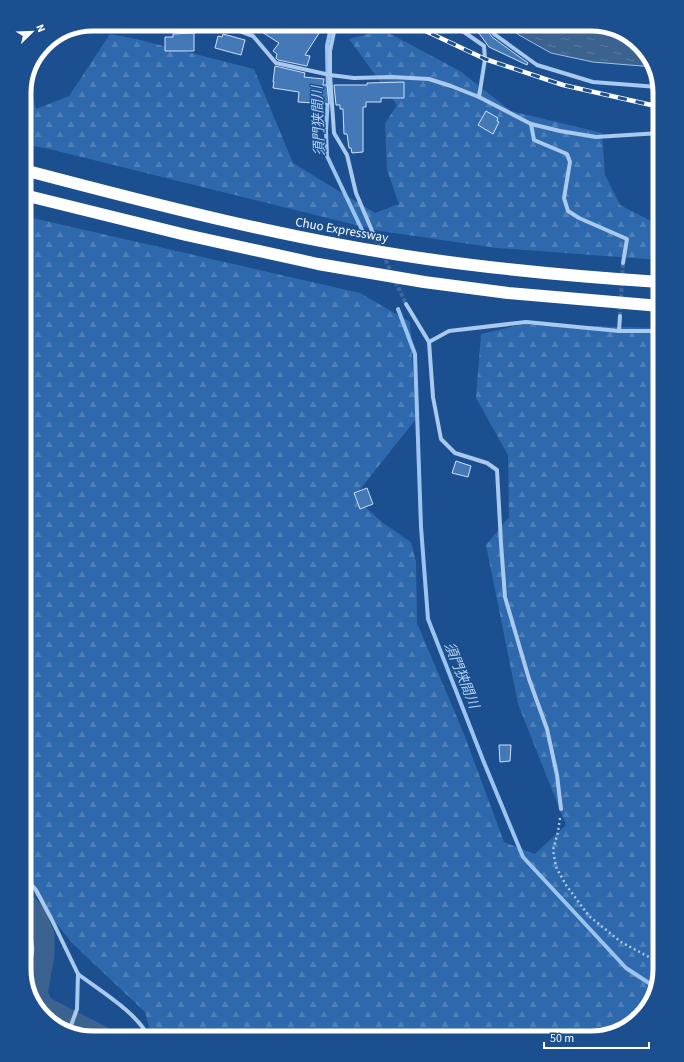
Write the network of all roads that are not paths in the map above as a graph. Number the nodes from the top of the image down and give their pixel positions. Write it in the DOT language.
graph roads {
  1 [pos="239,31"];
  2 [pos="335,31"];
  3 [pos="462,31"];
  4 [pos="492,31"];
  5 [pos="330,75"];
  6 [pos="652,87"];
  7 [pos="479,97"];
  8 [pos="531,124"];
  9 [pos="653,133"];
  10 [pos="31,172"];
  11 [pos="31,197"];
  12 [pos="373,234"];
  13 [pos="623,263"];
  14 [pos="653,281"];
  15 [pos="406,304"];
  16 [pos="653,305"];
  17 [pos="620,316"];
  18 [pos="653,330"];
  19 [pos="619,331"];
  20 [pos="429,342"];
  21 [pos="561,809"];
  22 [pos="31,884"];
  23 [pos="31,938"];
  24 [pos="31,958"];
  25 [pos="78,974"];
  26 [pos="70,1027"];
  27 [pos="145,1031"];
  1 -- 5 [label="street"];
  2 -- 5 [label="street"];
  3 -- 7 [label="street"];
  4 -- 6 [label="street"];
  5 -- 7 [label="street"];
  5 -- 12 [label="street"];
  7 -- 8 [label="street"];
  8 -- 9 [label="street"];
  8 -- 13 [label="street"];
  10 -- 14 [label="highway, Chuo Expressway"];
  11 -- 16 [label="highway"];
  15 -- 20 [label="street"];
  17 -- 19 [label="street"];
  18 -- 19 [label="street"];
  19 -- 20 [label="street"];
  20 -- 21 [label="street"];
  22 -- 25 [label="street"];
  23 -- 24 [label="street"];
  25 -- 26 [label="street"];
  25 -- 27 [label="street"];
}
